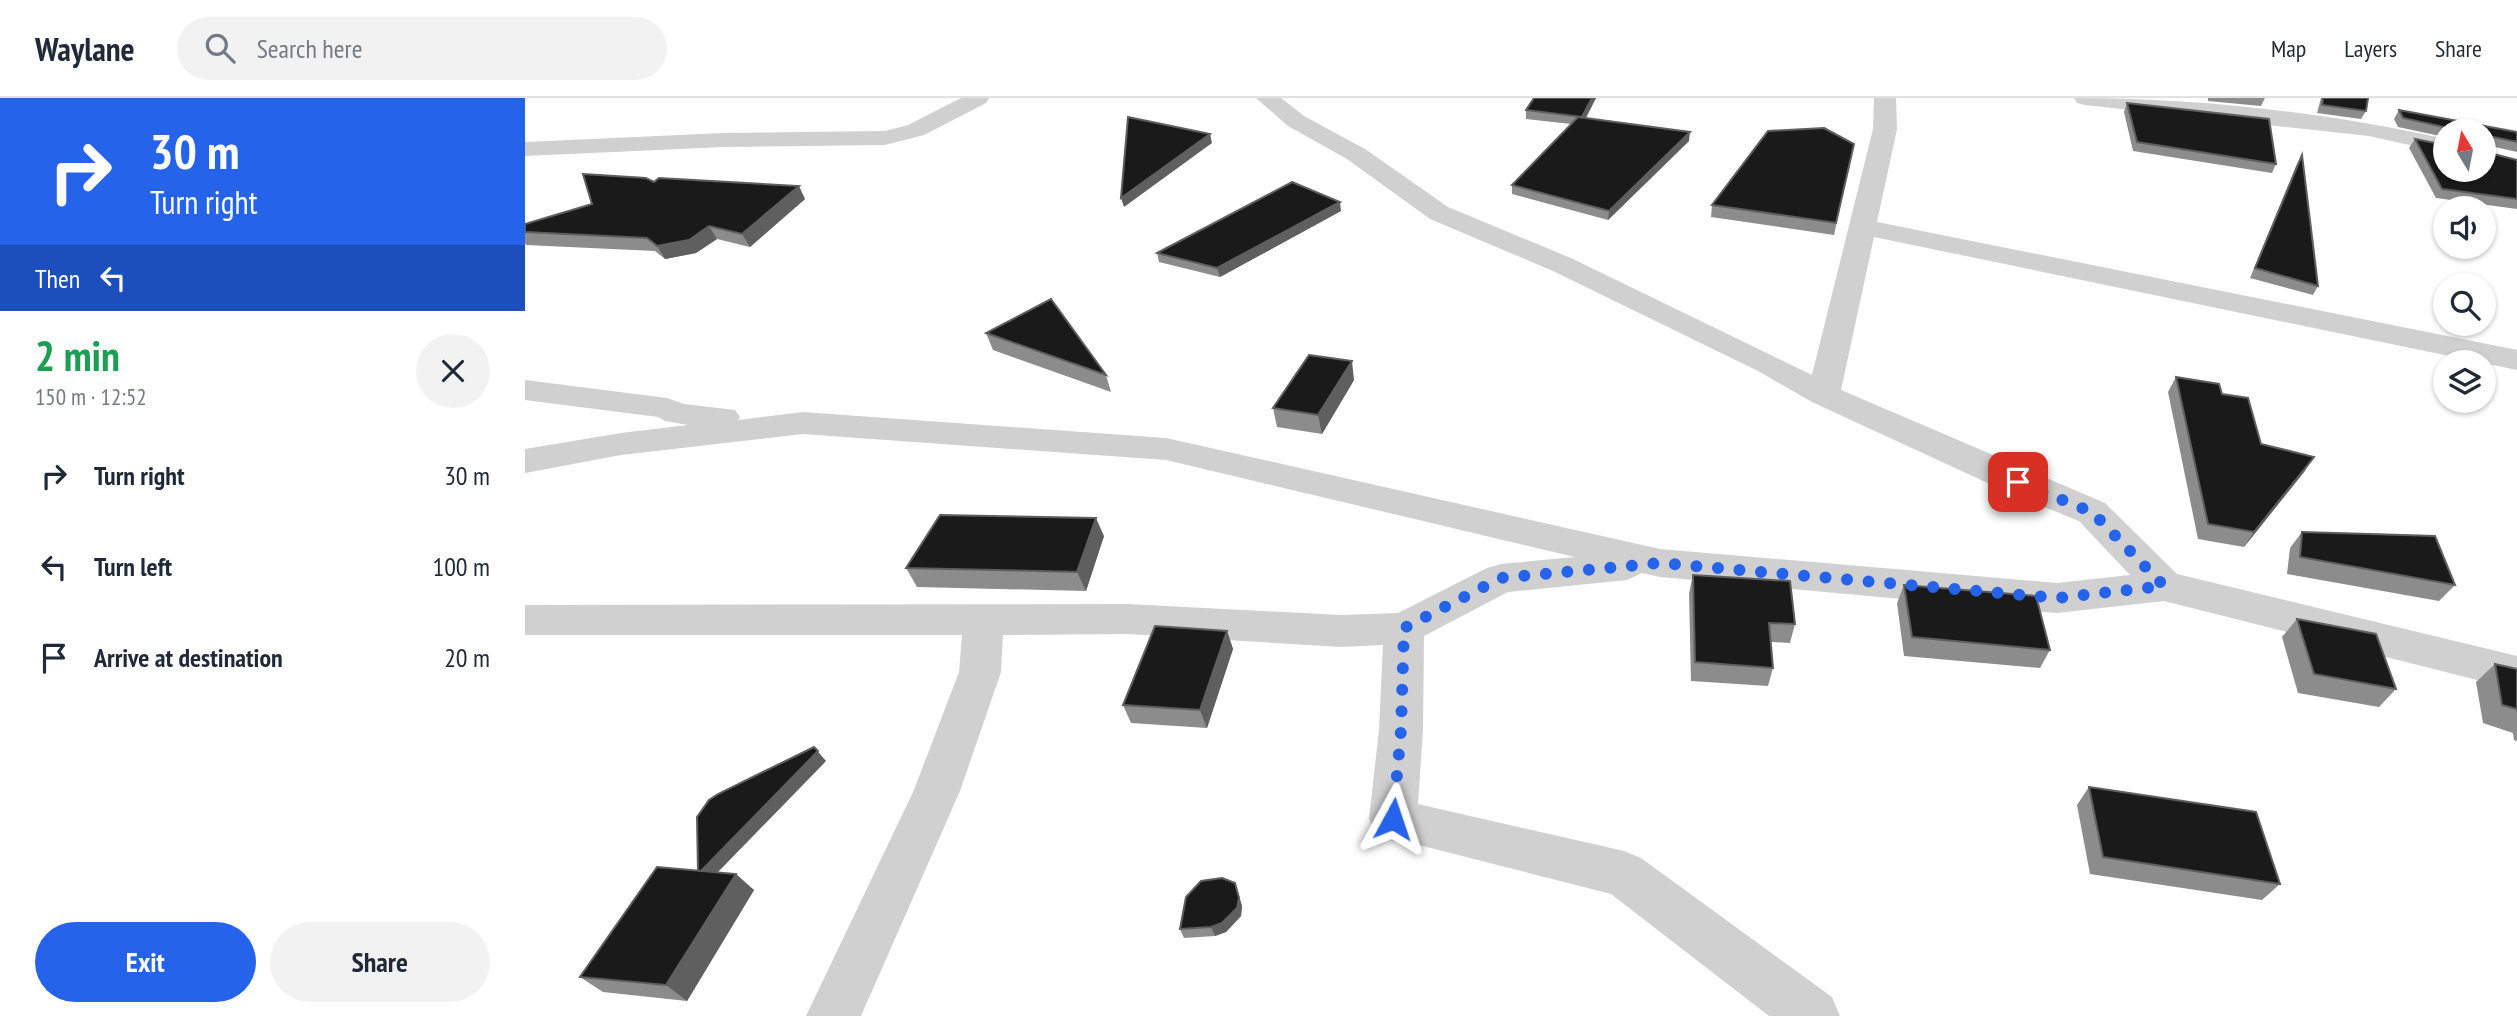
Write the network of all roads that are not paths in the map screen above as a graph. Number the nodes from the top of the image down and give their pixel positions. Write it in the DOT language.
graph roads {
  1 [pos="978,98"];
  2 [pos="1267,98"];
  3 [pos="1885,98"];
  4 [pos="2085,98"];
  5 [pos="2433,143"];
  6 [pos="525,149"];
  7 [pos="1863,227"];
  8 [pos="2517,360"];
  9 [pos="525,390"];
  10 [pos="1824,395"];
  11 [pos="803,423"];
  12 [pos="525,461"];
  13 [pos="1660,563"];
  14 [pos="2164,586"];
  15 [pos="984,619"];
  16 [pos="525,620"];
  17 [pos="1404,628"];
  18 [pos="2517,673"];
  19 [pos="833,1016"];
  20 [pos="1814,1016"];
  1 -- 6 [label="street"];
  2 -- 10 [label="street"];
  3 -- 7 [label="street"];
  4 -- 5 [label="street"];
  7 -- 8 [label="street"];
  7 -- 10 [label="street"];
  9 -- 11 [label="street"];
  10 -- 14 [label="street"];
  11 -- 12 [label="street"];
  11 -- 13 [label="street"];
  13 -- 14 [label="street"];
  13 -- 17 [label="street"];
  14 -- 18 [label="street"];
  15 -- 16 [label="street"];
  15 -- 17 [label="street"];
  15 -- 19 [label="street"];
  17 -- 20 [label="street"];
}
